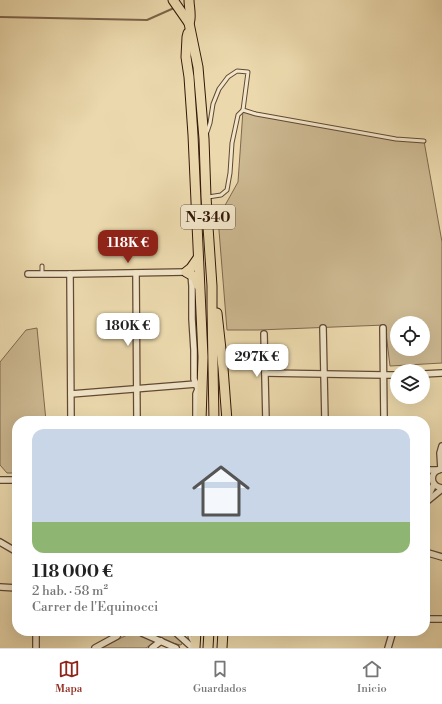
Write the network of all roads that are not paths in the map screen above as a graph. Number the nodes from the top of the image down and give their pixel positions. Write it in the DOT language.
graph roads {
  1 [pos="173,0"];
  2 [pos="189,0"];
  3 [pos="189,26"];
  4 [pos="243,110"];
  5 [pos="204,138"];
  6 [pos="424,140"];
  7 [pos="206,197"];
  8 [pos="198,258"];
  9 [pos="42,266"];
  10 [pos="136,273"];
  11 [pos="188,273"];
  12 [pos="28,274"];
  13 [pos="42,274"];
  14 [pos="70,274"];
  15 [pos="200,294"];
  16 [pos="212,296"];
  17 [pos="324,328"];
  18 [pos="383,328"];
  19 [pos="264,334"];
  20 [pos="203,357"];
  21 [pos="442,373"];
  22 [pos="265,374"];
  23 [pos="325,374"];
  24 [pos="430,374"];
  25 [pos="384,375"];
  26 [pos="390,375"];
  27 [pos="196,384"];
  28 [pos="137,389"];
  29 [pos="71,394"];
  30 [pos="71,416"];
  31 [pos="137,416"];
  32 [pos="196,416"];
  33 [pos="201,416"];
  34 [pos="214,416"];
  35 [pos="227,416"];
  36 [pos="266,416"];
  37 [pos="325,416"];
  38 [pos="384,416"];
  39 [pos="442,446"];
  40 [pos="440,470"];
  41 [pos="430,474"];
  42 [pos="433,477"];
  43 [pos="0,480"];
  44 [pos="12,480"];
  45 [pos="434,484"];
  46 [pos="442,489"];
  47 [pos="430,492"];
  48 [pos="430,499"];
  49 [pos="0,542"];
  50 [pos="12,549"];
  51 [pos="430,553"];
  52 [pos="442,557"];
  53 [pos="0,587"];
  54 [pos="12,588"];
  55 [pos="430,619"];
  56 [pos="442,619"];
  57 [pos="36,636"];
  58 [pos="117,636"];
  59 [pos="149,636"];
  60 [pos="180,636"];
  61 [pos="190,636"];
  62 [pos="195,636"];
  63 [pos="209,636"];
  64 [pos="223,636"];
  65 [pos="392,636"];
  66 [pos="161,641"];
  67 [pos="36,648"];
  68 [pos="95,648"];
  69 [pos="152,648"];
  70 [pos="176,648"];
  71 [pos="194,648"];
  72 [pos="208,648"];
  73 [pos="222,648"];
  74 [pos="388,648"];
  1 -- 3 [label="main road, N-340"];
  2 -- 3 [label="main road, N-340"];
  3 -- 5 [label="main road, N-340"];
  3 -- 8 [label="main road"];
  4 -- 5 [label="lane"];
  4 -- 6 [label="lane"];
  4 -- 7 [label="lane"];
  5 -- 7 [label="main road, N-340"];
  7 -- 16 [label="main road, N-340"];
  8 -- 11 [label="main road"];
  8 -- 15 [label="main road"];
  9 -- 13 [label="lane"];
  10 -- 11 [label="street"];
  10 -- 14 [label="street"];
  10 -- 28 [label="street"];
  11 -- 15 [label="main road"];
  11 -- 27 [label="street"];
  12 -- 13 [label="street"];
  13 -- 14 [label="street"];
  14 -- 29 [label="street"];
  15 -- 20 [label="main road"];
  16 -- 34 [label="main road, N-340"];
  16 -- 35 [label="main road"];
  17 -- 23 [label="street"];
  18 -- 25 [label="street"];
  19 -- 22 [label="street"];
  20 -- 27 [label="street"];
  20 -- 33 [label="main road"];
  21 -- 24 [label="street"];
  22 -- 23 [label="street"];
  22 -- 36 [label="street"];
  23 -- 25 [label="street"];
  23 -- 37 [label="street"];
  25 -- 26 [label="street"];
  25 -- 38 [label="street"];
  27 -- 28 [label="street"];
  27 -- 32 [label="street"];
  28 -- 29 [label="street"];
  28 -- 31 [label="street"];
  29 -- 30 [label="street"];
  39 -- 40 [label="street"];
  40 -- 42 [label="street"];
  41 -- 42 [label="street"];
  42 -- 45 [label="street"];
  43 -- 44 [label="street"];
  45 -- 46 [label="street"];
  45 -- 47 [label="street"];
  46 -- 48 [label="street"];
  49 -- 50 [label="street"];
  51 -- 52 [label="street"];
  53 -- 54 [label="street"];
  55 -- 56 [label="street"];
  57 -- 67 [label="street"];
  58 -- 68 [label="street"];
  59 -- 66 [label="street"];
  60 -- 71 [label="street"];
  61 -- 71 [label="lane"];
  62 -- 71 [label="main road"];
  63 -- 72 [label="main road"];
  64 -- 73 [label="main road"];
  65 -- 74 [label="street"];
  66 -- 69 [label="street"];
  66 -- 70 [label="street"];
}
